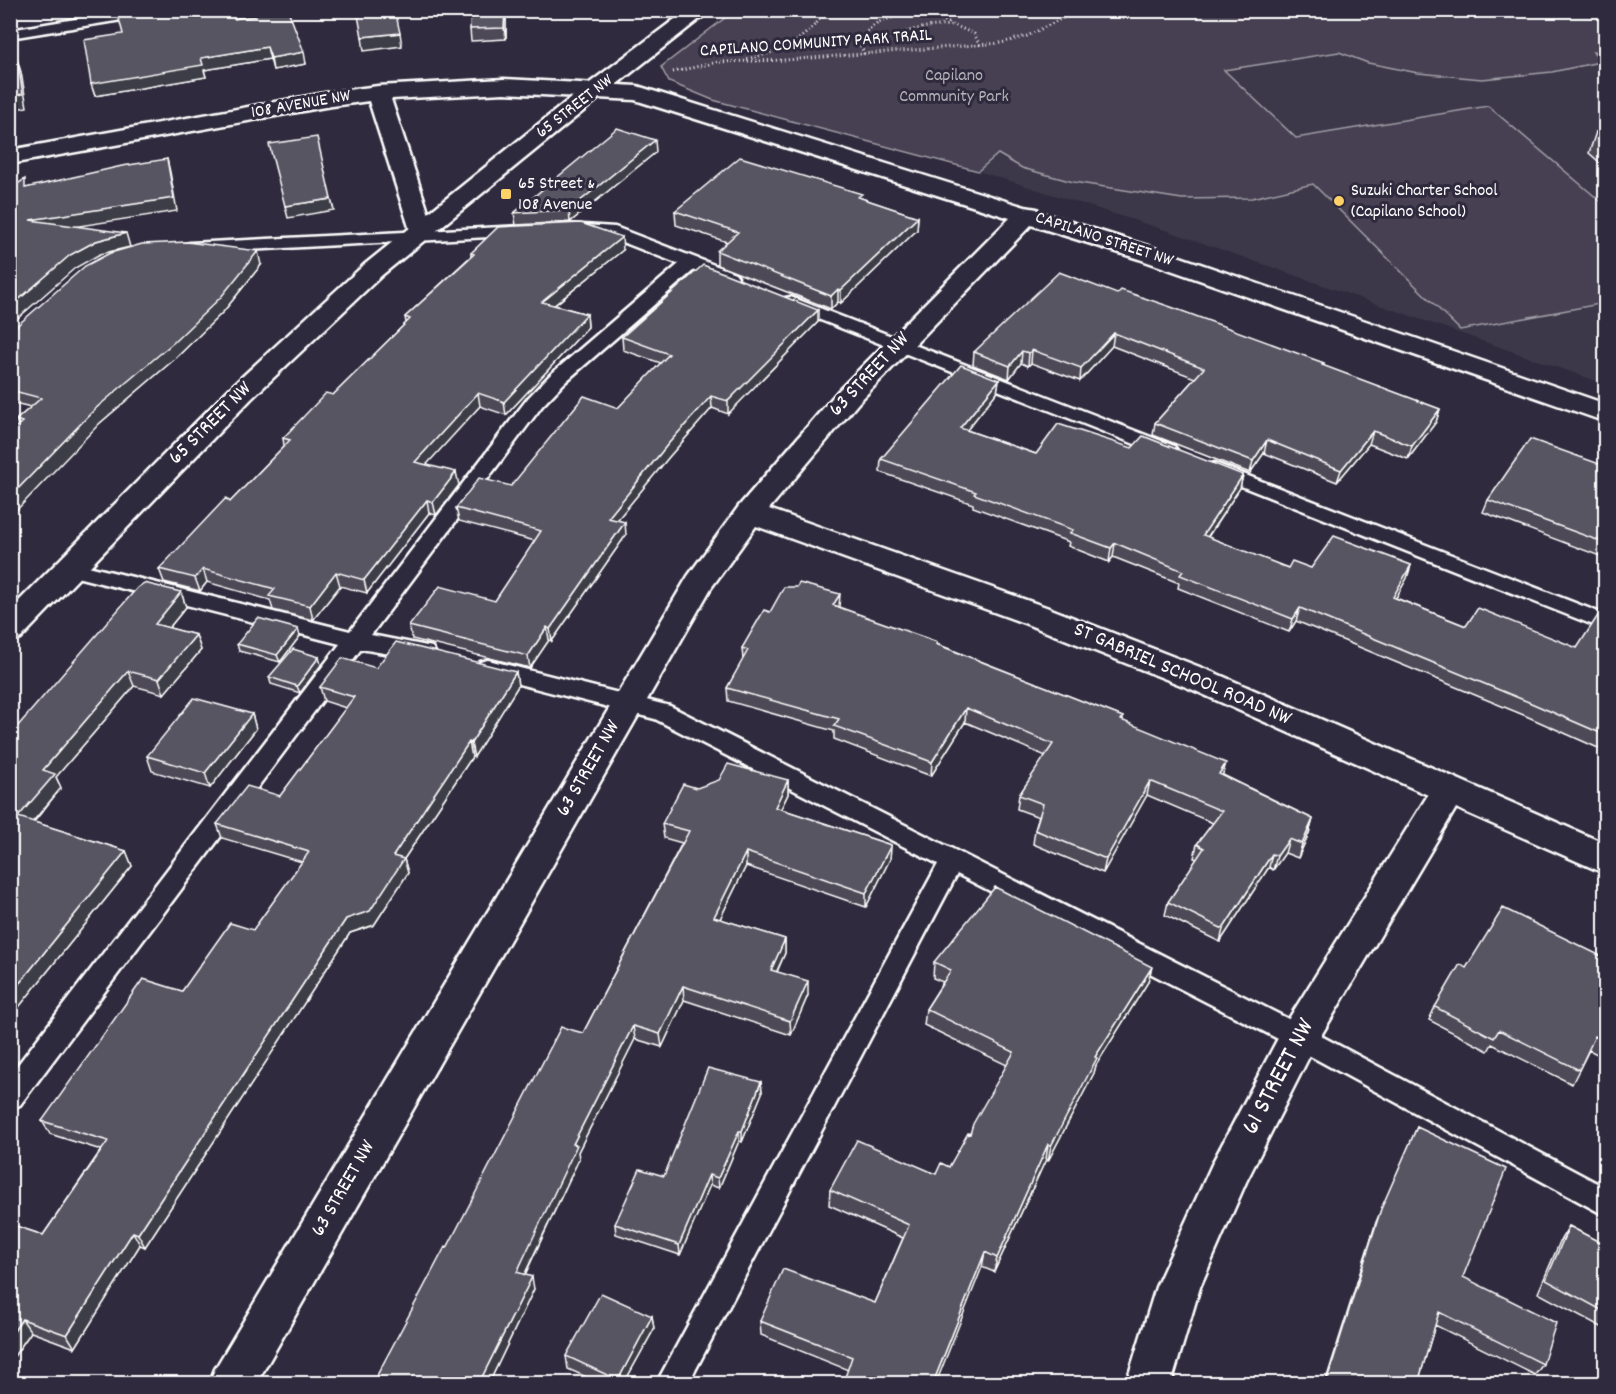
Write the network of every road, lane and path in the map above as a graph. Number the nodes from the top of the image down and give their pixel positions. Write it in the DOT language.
graph roads {
  1 [pos="159,10"];
  2 [pos="828,10"];
  3 [pos="1079,10"];
  4 [pos="699,11"];
  5 [pos="952,25"];
  6 [pos="10,34"];
  7 [pos="858,39"];
  8 [pos="980,45"];
  9 [pos="864,54"];
  10 [pos="738,61"];
  11 [pos="669,72"];
  12 [pos="595,90"];
  13 [pos="378,93"];
  14 [pos="10,157"];
  15 [pos="1028,214"];
  16 [pos="418,234"];
  17 [pos="169,249"];
  18 [pos="691,262"];
  19 [pos="746,284"];
  20 [pos="778,297"];
  21 [pos="899,344"];
  22 [pos="1605,414"];
  23 [pos="750,513"];
  24 [pos="68,568"];
  25 [pos="1605,622"];
  26 [pos="10,630"];
  27 [pos="355,640"];
  28 [pos="627,704"];
  29 [pos="1449,790"];
  30 [pos="952,860"];
  31 [pos="1605,860"];
  32 [pos="1299,1037"];
  33 [pos="10,1097"];
  34 [pos="1605,1203"];
  35 [pos="231,1383"];
  36 [pos="671,1383"];
  37 [pos="1148,1383"];
  1 -- 6 [label="lane"];
  2 -- 10 [label="path"];
  3 -- 8 [label="path, CAPILANO COMMUNITY PARK TRAIL"];
  4 -- 12 [label="street, 65 STREET NW"];
  5 -- 7 [label="path"];
  5 -- 7 [label="path"];
  5 -- 8 [label="path"];
  7 -- 9 [label="path"];
  8 -- 9 [label="path, CAPILANO COMMUNITY PARK TRAIL"];
  9 -- 10 [label="path, CAPILANO COMMUNITY PARK TRAIL"];
  10 -- 11 [label="path, CAPILANO COMMUNITY PARK TRAIL"];
  12 -- 13 [label="street, 108 AVENUE NW"];
  12 -- 15 [label="street, CAPILANO STREET NW"];
  12 -- 16 [label="street, 65 STREET NW"];
  13 -- 14 [label="street, 108 AVENUE NW"];
  13 -- 16 [label="street"];
  15 -- 21 [label="street, 63 STREET NW"];
  15 -- 22 [label="street, CAPILANO STREET NW"];
  16 -- 17 [label="lane"];
  16 -- 18 [label="lane"];
  16 -- 24 [label="street, 65 STREET NW"];
  18 -- 19 [label="lane"];
  18 -- 27 [label="lane"];
  20 -- 21 [label="lane"];
  21 -- 23 [label="street, 63 STREET NW"];
  21 -- 25 [label="lane"];
  23 -- 28 [label="street, 63 STREET NW"];
  23 -- 29 [label="street, ST GABRIEL SCHOOL ROAD NW"];
  24 -- 26 [label="street, 65 STREET NW"];
  24 -- 27 [label="lane"];
  27 -- 28 [label="lane"];
  27 -- 33 [label="lane"];
  28 -- 30 [label="lane"];
  28 -- 35 [label="street, 63 STREET NW"];
  29 -- 31 [label="street, ST GABRIEL SCHOOL ROAD NW"];
  29 -- 32 [label="street, 61 STREET NW"];
  30 -- 32 [label="lane"];
  30 -- 36 [label="lane"];
  32 -- 34 [label="lane"];
  32 -- 37 [label="street, 61 STREET NW"];
}
